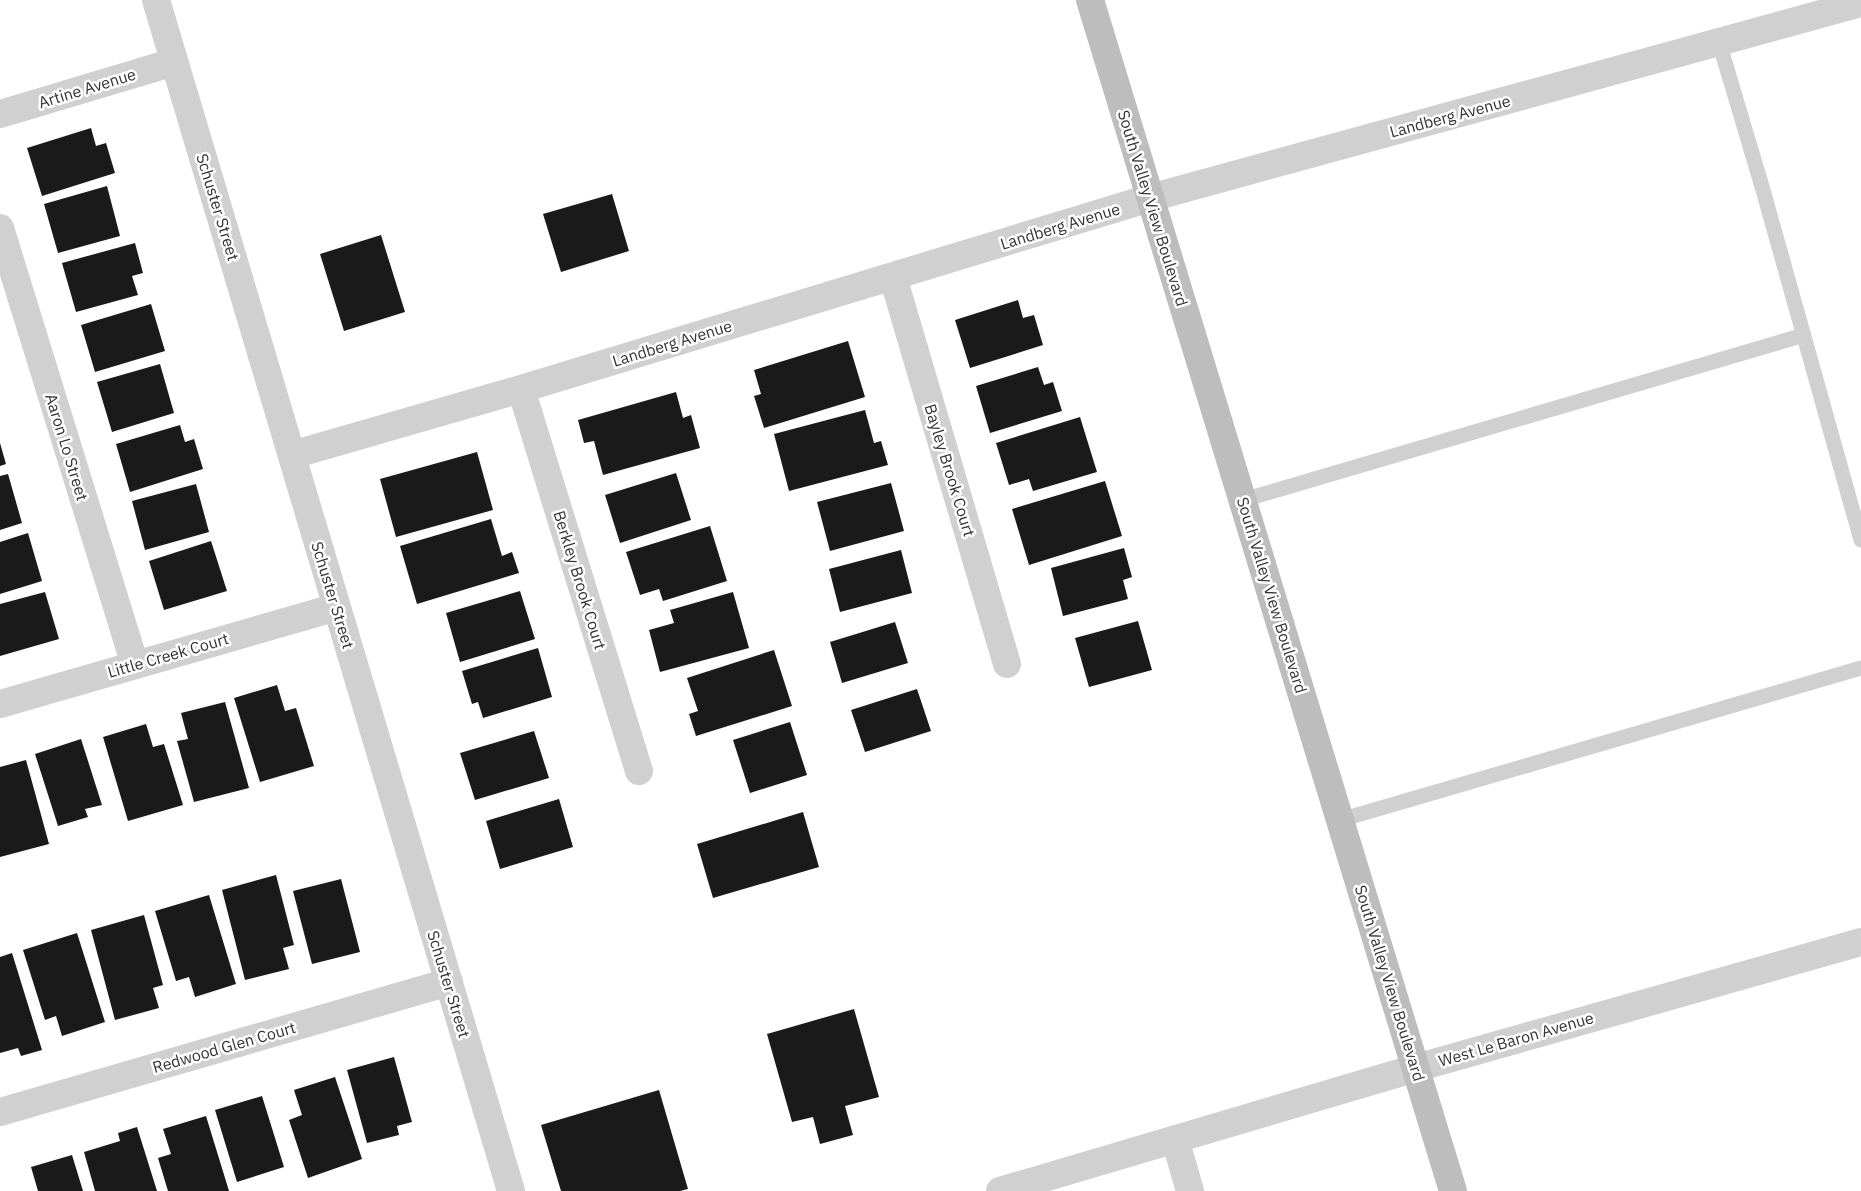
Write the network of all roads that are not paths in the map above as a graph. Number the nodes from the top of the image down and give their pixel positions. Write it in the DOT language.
graph roads {
  1 [pos="156,0"];
  2 [pos="1090,0"];
  3 [pos="1861,3"];
  4 [pos="1719,42"];
  5 [pos="174,62"];
  6 [pos="0,114"];
  7 [pos="1150,198"];
  8 [pos="0,228"];
  9 [pos="893,277"];
  10 [pos="1804,335"];
  11 [pos="521,389"];
  12 [pos="292,455"];
  13 [pos="1242,500"];
  14 [pos="1861,540"];
  15 [pos="337,607"];
  16 [pos="1007,664"];
  17 [pos="135,665"];
  18 [pos="1861,668"];
  19 [pos="0,704"];
  20 [pos="638,772"];
  21 [pos="1340,820"];
  22 [pos="1861,942"];
  23 [pos="449,982"];
  24 [pos="1416,1068"];
  25 [pos="0,1112"];
  26 [pos="1175,1139"];
  27 [pos="511,1191"];
  28 [pos="1000,1191"];
  29 [pos="1190,1191"];
  30 [pos="1453,1191"];
  1 -- 5 [label="street, Schuster Street"];
  2 -- 7 [label="main road, South Valley View Boulevard"];
  3 -- 4 [label="street, Landberg Avenue"];
  4 -- 7 [label="street, Landberg Avenue"];
  4 -- 10 [label="lane"];
  5 -- 6 [label="street, Artine Avenue"];
  5 -- 12 [label="street, Schuster Street"];
  7 -- 9 [label="street, Landberg Avenue"];
  7 -- 13 [label="main road, South Valley View Boulevard"];
  8 -- 17 [label="street, Aaron Lo Street"];
  9 -- 11 [label="street, Landberg Avenue"];
  9 -- 16 [label="street, Bayley Brook Court"];
  10 -- 13 [label="lane"];
  10 -- 14 [label="lane"];
  11 -- 12 [label="street, Landberg Avenue"];
  11 -- 20 [label="street, Berkley Brook Court"];
  12 -- 15 [label="street, Schuster Street"];
  13 -- 21 [label="main road, South Valley View Boulevard"];
  15 -- 17 [label="street, Little Creek Court"];
  15 -- 23 [label="street, Schuster Street"];
  17 -- 19 [label="street, Little Creek Court"];
  18 -- 21 [label="lane"];
  21 -- 24 [label="main road, South Valley View Boulevard"];
  22 -- 24 [label="street, West Le Baron Avenue"];
  23 -- 25 [label="street, Redwood Glen Court"];
  23 -- 27 [label="street, Schuster Street"];
  24 -- 26 [label="street, West Le Baron Avenue"];
  24 -- 30 [label="main road, South Valley View Boulevard"];
  26 -- 28 [label="street, West Le Baron Avenue"];
  26 -- 29 [label="street"];
}
